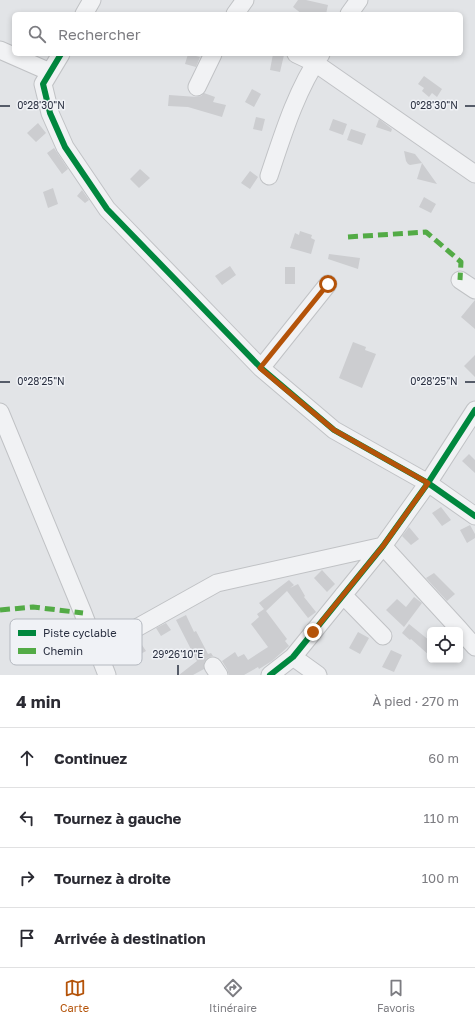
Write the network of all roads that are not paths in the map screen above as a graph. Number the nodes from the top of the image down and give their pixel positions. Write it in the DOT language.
graph roads {
  1 [pos="92,0"];
  2 [pos="244,0"];
  3 [pos="359,0"];
  4 [pos="85,12"];
  5 [pos="236,12"];
  6 [pos="350,12"];
  7 [pos="0,50"];
  8 [pos="12,55"];
  9 [pos="14,56"];
  10 [pos="60,56"];
  11 [pos="212,56"];
  12 [pos="307,56"];
  13 [pos="318,58"];
  14 [pos="50,72"];
  15 [pos="197,87"];
  16 [pos="475,174"];
  17 [pos="269,176"];
  18 [pos="460,280"];
  19 [pos="328,284"];
  20 [pos="475,290"];
  21 [pos="260,368"];
  22 [pos="475,410"];
  23 [pos="0,412"];
  24 [pos="428,483"];
  25 [pos="475,516"];
  26 [pos="383,546"];
  27 [pos="343,595"];
  28 [pos="84,619"];
  29 [pos="142,625"];
  30 [pos="457,627"];
  31 [pos="463,633"];
  32 [pos="383,636"];
  33 [pos="475,646"];
  34 [pos="292,657"];
  35 [pos="103,665"];
  36 [pos="107,675"];
  37 [pos="270,675"];
  38 [pos="318,675"];
  1 -- 4 [label="street"];
  2 -- 5 [label="street"];
  3 -- 6 [label="street"];
  7 -- 8 [label="street"];
  9 -- 14 [label="street"];
  10 -- 14 [label="street"];
  11 -- 15 [label="street"];
  12 -- 13 [label="street"];
  13 -- 16 [label="street"];
  13 -- 17 [label="street"];
  14 -- 21 [label="street"];
  18 -- 20 [label="street"];
  19 -- 21 [label="street"];
  21 -- 24 [label="street"];
  22 -- 24 [label="street"];
  23 -- 28 [label="street"];
  24 -- 25 [label="street"];
  24 -- 26 [label="street"];
  26 -- 27 [label="street"];
  26 -- 29 [label="street"];
  26 -- 30 [label="street"];
  27 -- 32 [label="street"];
  27 -- 34 [label="street"];
  31 -- 33 [label="street"];
  34 -- 37 [label="street"];
  34 -- 38 [label="street"];
  35 -- 36 [label="street"];
}
